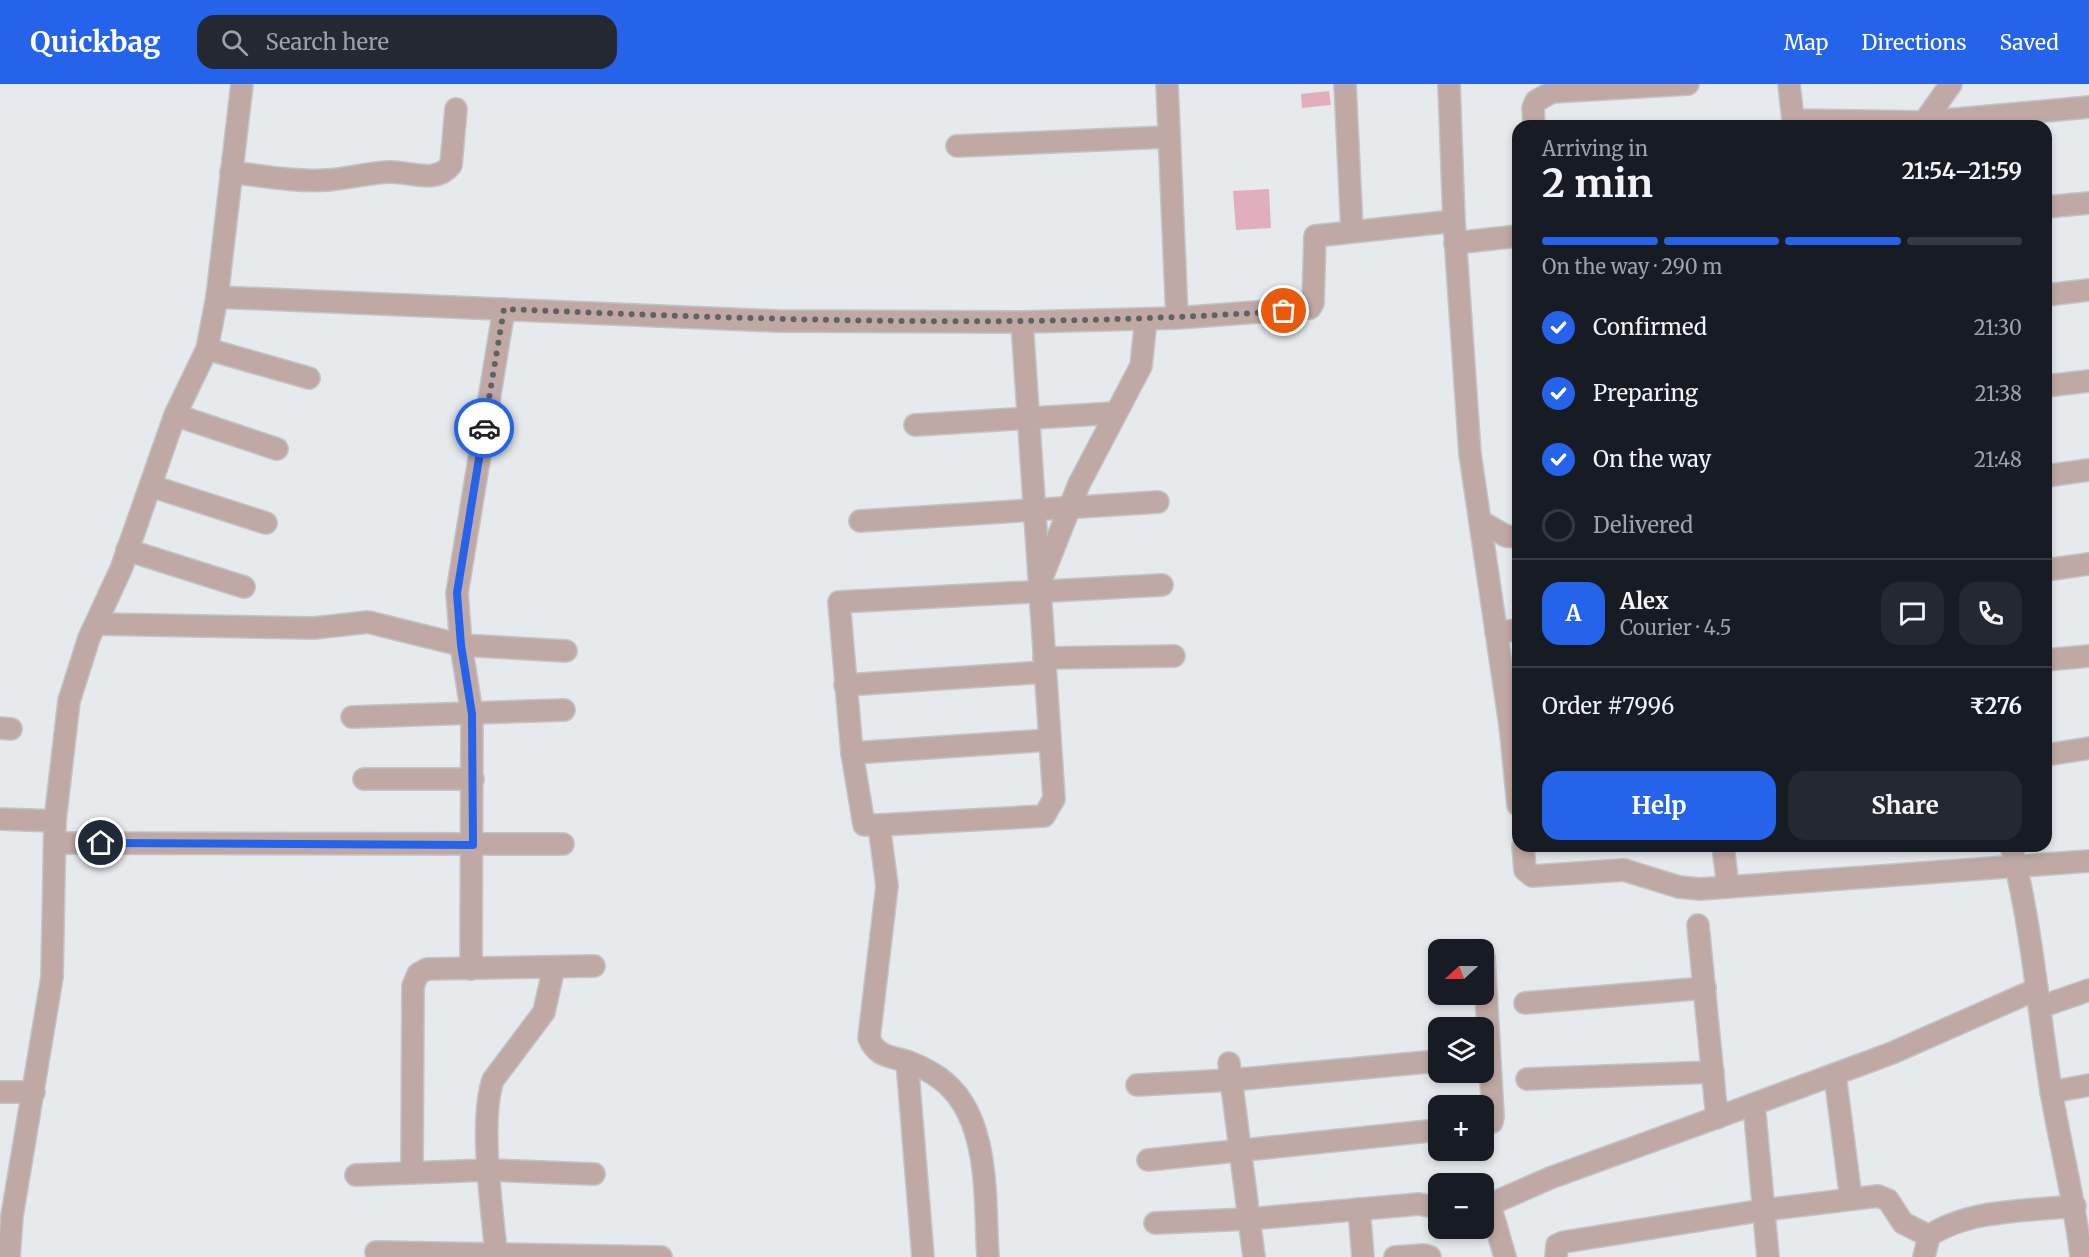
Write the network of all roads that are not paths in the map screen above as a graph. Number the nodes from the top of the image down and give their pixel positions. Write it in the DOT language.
graph roads {
  1 [pos="242,84"];
  2 [pos="1167,84"];
  3 [pos="1345,84"];
  4 [pos="1449,84"];
  5 [pos="1688,84"];
  6 [pos="1789,84"];
  7 [pos="1951,84"];
  8 [pos="2089,107"];
  9 [pos="456,109"];
  10 [pos="1534,120"];
  11 [pos="1793,120"];
  12 [pos="1928,120"];
  13 [pos="1964,120"];
  14 [pos="1167,137"];
  15 [pos="957,146"];
  16 [pos="231,172"];
  17 [pos="2089,203"];
  18 [pos="2052,206"];
  19 [pos="1454,221"];
  20 [pos="1352,231"];
  21 [pos="1512,237"];
  22 [pos="1455,243"];
  23 [pos="2089,291"];
  24 [pos="2052,294"];
  25 [pos="218,297"];
  26 [pos="504,309"];
  27 [pos="1177,318"];
  28 [pos="1146,319"];
  29 [pos="1022,322"];
  30 [pos="207,349"];
  31 [pos="309,378"];
  32 [pos="2089,381"];
  33 [pos="2052,385"];
  34 [pos="1115,413"];
  35 [pos="175,415"];
  36 [pos="1028,418"];
  37 [pos="915,425"];
  38 [pos="277,449"];
  39 [pos="2089,470"];
  40 [pos="2052,475"];
  41 [pos="151,486"];
  42 [pos="1158,502"];
  43 [pos="1070,508"];
  44 [pos="1034,510"];
  45 [pos="860,521"];
  46 [pos="1480,521"];
  47 [pos="267,523"];
  48 [pos="1512,536"];
  49 [pos="127,550"];
  50 [pos="2089,564"];
  51 [pos="2052,569"];
  52 [pos="1162,585"];
  53 [pos="244,587"];
  54 [pos="1039,588"];
  55 [pos="96,624"];
  56 [pos="1512,631"];
  57 [pos="1496,632"];
  58 [pos="461,645"];
  59 [pos="566,651"];
  60 [pos="1174,656"];
  61 [pos="2089,656"];
  62 [pos="2052,659"];
  63 [pos="1045,665"];
  64 [pos="845,685"];
  65 [pos="564,710"];
  66 [pos="472,714"];
  67 [pos="1512,715"];
  68 [pos="352,717"];
  69 [pos="1049,740"];
  70 [pos="2089,748"];
  71 [pos="852,753"];
  72 [pos="2052,754"];
  73 [pos="364,779"];
  74 [pos="473,779"];
  75 [pos="0,819"];
  76 [pos="55,820"];
  77 [pos="879,825"];
  78 [pos="55,843"];
  79 [pos="563,844"];
  80 [pos="473,845"];
  81 [pos="1523,852"];
  82 [pos="1725,852"];
  83 [pos="2013,852"];
  84 [pos="2089,861"];
  85 [pos="2017,867"];
  86 [pos="1728,887"];
  87 [pos="1698,925"];
  88 [pos="594,966"];
  89 [pos="554,967"];
  90 [pos="471,969"];
  91 [pos="1705,988"];
  92 [pos="2089,990"];
  93 [pos="2039,998"];
  94 [pos="1525,1003"];
  95 [pos="907,1061"];
  96 [pos="1428,1062"];
  97 [pos="1713,1071"];
  98 [pos="1230,1072"];
  99 [pos="1835,1075"];
  100 [pos="1527,1079"];
  101 [pos="1137,1085"];
  102 [pos="2089,1085"];
  103 [pos="0,1092"];
  104 [pos="34,1092"];
  105 [pos="2051,1092"];
  106 [pos="1754,1104"];
  107 [pos="1717,1118"];
  108 [pos="1428,1131"];
  109 [pos="1240,1152"];
  110 [pos="1148,1160"];
  111 [pos="489,1170"];
  112 [pos="412,1171"];
  113 [pos="356,1174"];
  114 [pos="594,1174"];
  115 [pos="1851,1199"];
  116 [pos="1494,1203"];
  117 [pos="1428,1206"];
  118 [pos="1359,1209"];
  119 [pos="1764,1210"];
  120 [pos="2080,1212"];
  121 [pos="1249,1219"];
  122 [pos="1155,1223"];
  123 [pos="1494,1226"];
  124 [pos="1929,1236"];
  125 [pos="376,1252"];
  126 [pos="496,1253"];
  127 [pos="9,1257"];
  128 [pos="661,1257"];
  129 [pos="923,1257"];
  130 [pos="988,1257"];
  131 [pos="1254,1257"];
  132 [pos="1364,1257"];
  133 [pos="1395,1257"];
  134 [pos="1430,1257"];
  135 [pos="1505,1257"];
  136 [pos="1556,1257"];
  137 [pos="1768,1257"];
  138 [pos="1924,1257"];
  139 [pos="2081,1257"];
  1 -- 16 [label="street"];
  2 -- 14 [label="street"];
  3 -- 20 [label="street"];
  4 -- 19 [label="street"];
  5 -- 10 [label="street"];
  6 -- 11 [label="street"];
  7 -- 12 [label="street"];
  8 -- 13 [label="street"];
  9 -- 16 [label="street"];
  14 -- 15 [label="street"];
  14 -- 27 [label="street"];
  16 -- 25 [label="street"];
  17 -- 18 [label="street"];
  19 -- 20 [label="street"];
  19 -- 22 [label="street"];
  20 -- 27 [label="street"];
  21 -- 22 [label="street"];
  22 -- 46 [label="street"];
  23 -- 24 [label="street"];
  25 -- 26 [label="street"];
  25 -- 30 [label="street"];
  26 -- 29 [label="street"];
  26 -- 58 [label="street"];
  27 -- 28 [label="street"];
  28 -- 29 [label="street"];
  28 -- 34 [label="street"];
  29 -- 36 [label="street"];
  30 -- 31 [label="street"];
  30 -- 35 [label="street"];
  32 -- 33 [label="street"];
  34 -- 36 [label="street"];
  34 -- 43 [label="street"];
  35 -- 38 [label="street"];
  35 -- 41 [label="street"];
  36 -- 37 [label="street"];
  36 -- 44 [label="street"];
  39 -- 40 [label="street"];
  41 -- 47 [label="street"];
  41 -- 49 [label="street"];
  42 -- 43 [label="street"];
  43 -- 44 [label="street"];
  43 -- 54 [label="street"];
  44 -- 45 [label="street"];
  44 -- 54 [label="street"];
  46 -- 48 [label="street"];
  46 -- 57 [label="street"];
  49 -- 53 [label="street"];
  49 -- 55 [label="street"];
  50 -- 51 [label="street"];
  52 -- 54 [label="street"];
  54 -- 63 [label="street"];
  54 -- 64 [label="street"];
  55 -- 58 [label="street"];
  55 -- 76 [label="street"];
  56 -- 57 [label="street"];
  57 -- 67 [label="street"];
  58 -- 59 [label="street"];
  58 -- 66 [label="street"];
  60 -- 63 [label="street"];
  61 -- 62 [label="street"];
  63 -- 64 [label="street"];
  63 -- 69 [label="street"];
  64 -- 71 [label="street"];
  65 -- 66 [label="street"];
  66 -- 68 [label="street"];
  66 -- 74 [label="street"];
  69 -- 71 [label="street"];
  69 -- 77 [label="street"];
  70 -- 72 [label="street"];
  71 -- 77 [label="street"];
  73 -- 74 [label="street"];
  74 -- 80 [label="street"];
  75 -- 76 [label="street"];
  76 -- 78 [label="street"];
  77 -- 95 [label="street"];
  78 -- 80 [label="street"];
  78 -- 104 [label="street"];
  79 -- 80 [label="street"];
  80 -- 90 [label="street"];
  81 -- 86 [label="street"];
  82 -- 86 [label="street"];
  83 -- 85 [label="street"];
  84 -- 85 [label="street"];
  85 -- 86 [label="street"];
  85 -- 93 [label="street"];
  87 -- 91 [label="street"];
  88 -- 89 [label="street"];
  89 -- 90 [label="street"];
  89 -- 111 [label="street"];
  90 -- 112 [label="street"];
  91 -- 94 [label="street"];
  91 -- 97 [label="street"];
  92 -- 93 [label="street"];
  93 -- 99 [label="street"];
  93 -- 105 [label="street"];
  95 -- 129 [label="street"];
  95 -- 130 [label="street"];
  96 -- 98 [label="street"];
  97 -- 100 [label="street"];
  97 -- 107 [label="street"];
  98 -- 101 [label="street"];
  98 -- 109 [label="street"];
  99 -- 106 [label="street"];
  99 -- 115 [label="street"];
  102 -- 105 [label="street"];
  103 -- 104 [label="street"];
  104 -- 127 [label="street"];
  105 -- 120 [label="street"];
  106 -- 107 [label="street"];
  106 -- 119 [label="street"];
  107 -- 116 [label="street"];
  108 -- 109 [label="street"];
  109 -- 110 [label="street"];
  109 -- 121 [label="street"];
  111 -- 112 [label="street"];
  111 -- 114 [label="street"];
  111 -- 126 [label="street"];
  112 -- 113 [label="street"];
  115 -- 119 [label="street"];
  115 -- 124 [label="street"];
  117 -- 118 [label="street"];
  118 -- 121 [label="street"];
  118 -- 132 [label="street"];
  119 -- 136 [label="street"];
  119 -- 137 [label="street"];
  120 -- 124 [label="street"];
  120 -- 139 [label="street"];
  121 -- 122 [label="street"];
  121 -- 131 [label="street"];
  123 -- 135 [label="street"];
  124 -- 138 [label="street"];
  125 -- 126 [label="street"];
  126 -- 128 [label="street"];
  133 -- 134 [label="street"];
}
